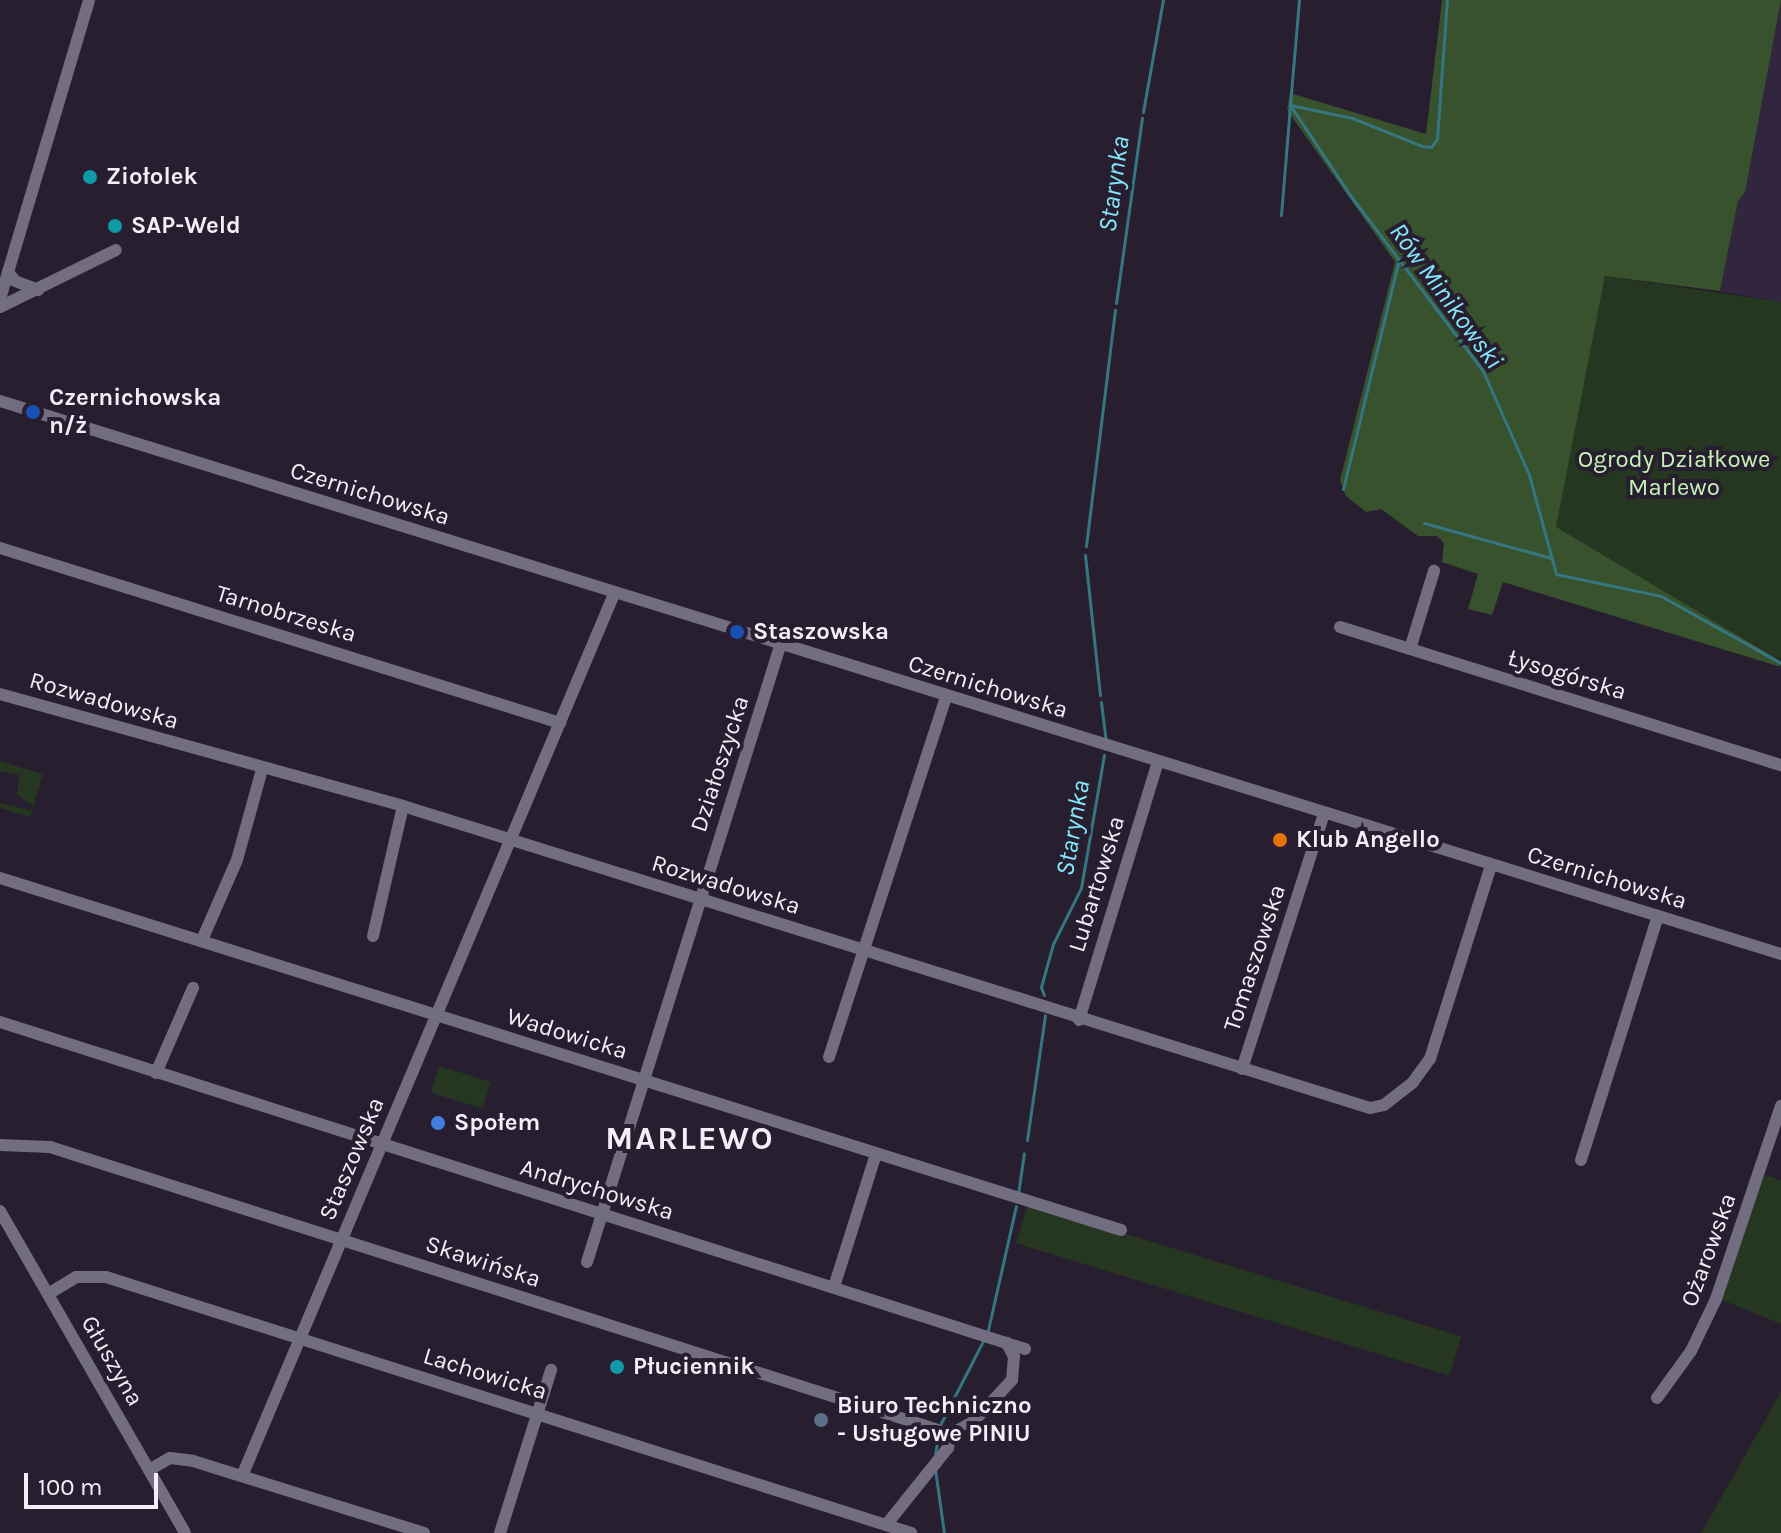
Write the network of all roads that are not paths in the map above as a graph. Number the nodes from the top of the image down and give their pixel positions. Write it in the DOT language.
graph roads {
  1 [pos="89,0"];
  2 [pos="116,250"];
  3 [pos="8,272"];
  4 [pos="38,290"];
  5 [pos="0,299"];
  6 [pos="0,307"];
  7 [pos="0,401"];
  8 [pos="0,548"];
  9 [pos="1434,571"];
  10 [pos="614,594"];
  11 [pos="1340,627"];
  12 [pos="780,646"];
  13 [pos="1410,649"];
  14 [pos="0,694"];
  15 [pos="946,697"];
  16 [pos="560,723"];
  17 [pos="1158,762"];
  18 [pos="1781,765"];
  19 [pos="262,769"];
  20 [pos="403,806"];
  21 [pos="1324,814"];
  22 [pos="509,841"];
  23 [pos="1491,865"];
  24 [pos="0,878"];
  25 [pos="700,900"];
  26 [pos="1658,916"];
  27 [pos="373,936"];
  28 [pos="202,940"];
  29 [pos="865,951"];
  30 [pos="1781,954"];
  31 [pos="193,988"];
  32 [pos="436,1016"];
  33 [pos="1079,1020"];
  34 [pos="0,1022"];
  35 [pos="829,1057"];
  36 [pos="1242,1069"];
  37 [pos="156,1073"];
  38 [pos="644,1081"];
  39 [pos="1781,1106"];
  40 [pos="0,1145"];
  41 [pos="381,1145"];
  42 [pos="876,1154"];
  43 [pos="1581,1160"];
  44 [pos="0,1211"];
  45 [pos="601,1215"];
  46 [pos="1121,1230"];
  47 [pos="342,1240"];
  48 [pos="587,1262"];
  49 [pos="834,1287"];
  50 [pos="48,1294"];
  51 [pos="300,1338"];
  52 [pos="1007,1343"];
  53 [pos="1025,1349"];
  54 [pos="551,1370"];
  55 [pos="1657,1398"];
  56 [pos="538,1413"];
  57 [pos="951,1434"];
  58 [pos="149,1470"];
  59 [pos="242,1476"];
  60 [pos="886,1525"];
  61 [pos="185,1533"];
  62 [pos="424,1533"];
  63 [pos="500,1533"];
  64 [pos="911,1533"];
  1 -- 3 [label="street"];
  2 -- 4 [label="street"];
  3 -- 4 [label="street"];
  3 -- 5 [label="street"];
  4 -- 6 [label="street"];
  7 -- 10 [label="street, Czernichowska"];
  8 -- 16 [label="street, Tarnobrzeska"];
  9 -- 13 [label="street"];
  10 -- 12 [label="street, Czernichowska"];
  10 -- 16 [label="street, Staszowska"];
  11 -- 13 [label="street, Łysogórska"];
  12 -- 15 [label="street, Czernichowska"];
  12 -- 25 [label="street, Działoszycka"];
  13 -- 18 [label="street, Łysogórska"];
  14 -- 19 [label="street, Rozwadowska"];
  15 -- 17 [label="street, Czernichowska"];
  15 -- 29 [label="street"];
  16 -- 22 [label="street, Staszowska"];
  17 -- 21 [label="street, Czernichowska"];
  17 -- 33 [label="street, Lubartowska"];
  19 -- 20 [label="street, Rozwadowska"];
  19 -- 28 [label="street"];
  20 -- 22 [label="street, Rozwadowska"];
  20 -- 27 [label="street"];
  21 -- 23 [label="street, Czernichowska"];
  21 -- 36 [label="street, Tomaszowska"];
  22 -- 25 [label="street, Rozwadowska"];
  22 -- 32 [label="street, Staszowska"];
  23 -- 26 [label="street, Czernichowska"];
  23 -- 36 [label="street, Rozwadowska"];
  24 -- 28 [label="street, Wadowicka"];
  25 -- 29 [label="street, Rozwadowska"];
  25 -- 38 [label="street, Działoszycka"];
  26 -- 30 [label="street, Czernichowska"];
  26 -- 43 [label="street"];
  28 -- 32 [label="street, Wadowicka"];
  29 -- 33 [label="street, Rozwadowska"];
  29 -- 35 [label="street"];
  31 -- 37 [label="street"];
  32 -- 38 [label="street, Wadowicka"];
  32 -- 41 [label="street, Staszowska"];
  33 -- 36 [label="street, Rozwadowska"];
  34 -- 37 [label="street, Andrychowska"];
  37 -- 41 [label="street, Andrychowska"];
  38 -- 42 [label="street, Wadowicka"];
  38 -- 45 [label="street, Działoszycka"];
  39 -- 55 [label="street, Ożarowska"];
  40 -- 47 [label="street, Skawińska"];
  41 -- 45 [label="street, Andrychowska"];
  41 -- 47 [label="street, Staszowska"];
  42 -- 46 [label="street, Wadowicka"];
  42 -- 49 [label="street"];
  44 -- 50 [label="street, Głuszyna"];
  45 -- 48 [label="street, Działoszycka"];
  45 -- 49 [label="street, Andrychowska"];
  47 -- 51 [label="street, Staszowska"];
  47 -- 57 [label="street, Skawińska"];
  49 -- 52 [label="street, Andrychowska"];
  50 -- 51 [label="street, Lachowicka"];
  50 -- 58 [label="street, Głuszyna"];
  51 -- 56 [label="street, Lachowicka"];
  51 -- 59 [label="street, Staszowska"];
  52 -- 53 [label="street, Andrychowska"];
  52 -- 57 [label="street"];
  54 -- 56 [label="street"];
  56 -- 60 [label="street, Lachowicka"];
  56 -- 63 [label="street"];
  57 -- 60 [label="street"];
  58 -- 59 [label="street"];
  58 -- 61 [label="street, Głuszyna"];
  59 -- 62 [label="street"];
  60 -- 64 [label="street, Lachowicka"];
}
